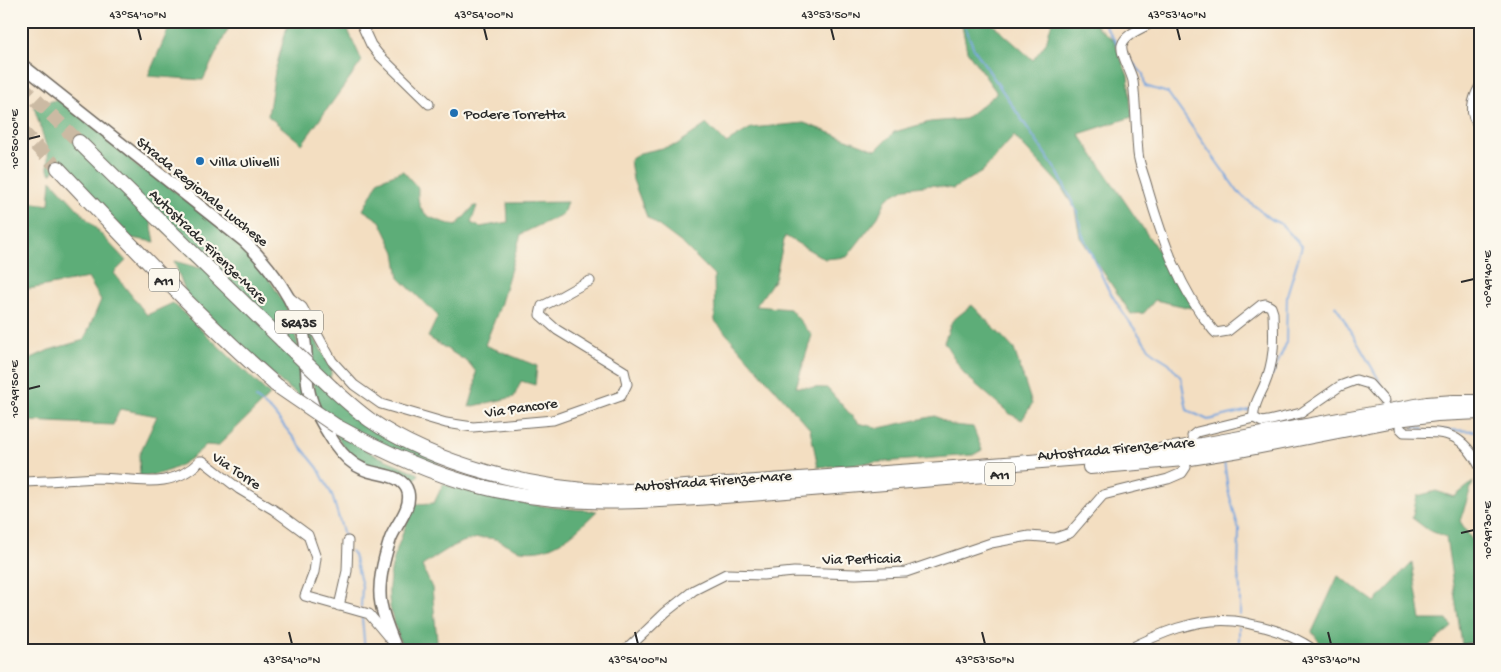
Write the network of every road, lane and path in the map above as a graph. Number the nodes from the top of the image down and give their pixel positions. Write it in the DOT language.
graph roads {
  1 [pos="360,21"];
  2 [pos="1156,21"];
  3 [pos="21,64"];
  4 [pos="1480,86"];
  5 [pos="429,104"];
  6 [pos="1480,126"];
  7 [pos="79,142"];
  8 [pos="58,168"];
  9 [pos="590,281"];
  10 [pos="286,295"];
  11 [pos="1384,401"];
  12 [pos="1480,402"];
  13 [pos="1480,412"];
  14 [pos="1254,418"];
  15 [pos="1400,428"];
  16 [pos="1192,436"];
  17 [pos="1186,467"];
  18 [pos="1480,467"];
  19 [pos="21,482"];
  20 [pos="1480,496"];
  21 [pos="1480,510"];
  22 [pos="348,542"];
  23 [pos="339,606"];
  24 [pos="396,648"];
  25 [pos="1480,650"];
  26 [pos="625,651"];
  27 [pos="1125,651"];
  28 [pos="1316,651"];
  29 [pos="1462,651"];
  1 -- 5 [label="street"];
  2 -- 14 [label="street"];
  3 -- 10 [label="main road, Strada Regionale Lucchese / SR435"];
  4 -- 6 [label="street"];
  7 -- 12 [label="highway, Autostrada Firenze-Mare / A11, bridge"];
  8 -- 13 [label="highway, Autostrada Firenze-Mare / A11, bridge"];
  9 -- 10 [label="street, Via Pancore"];
  10 -- 24 [label="main road, Strada Regionale Lucchese / SR435"];
  11 -- 14 [label="street"];
  14 -- 16 [label="street"];
  15 -- 18 [label="street"];
  17 -- 26 [label="street, Via Perticaia"];
  19 -- 23 [label="street, Via Torre"];
  20 -- 21 [label="street"];
  22 -- 23 [label="street"];
  23 -- 24 [label="street"];
  25 -- 29 [label="street"];
  27 -- 28 [label="street"];
}
